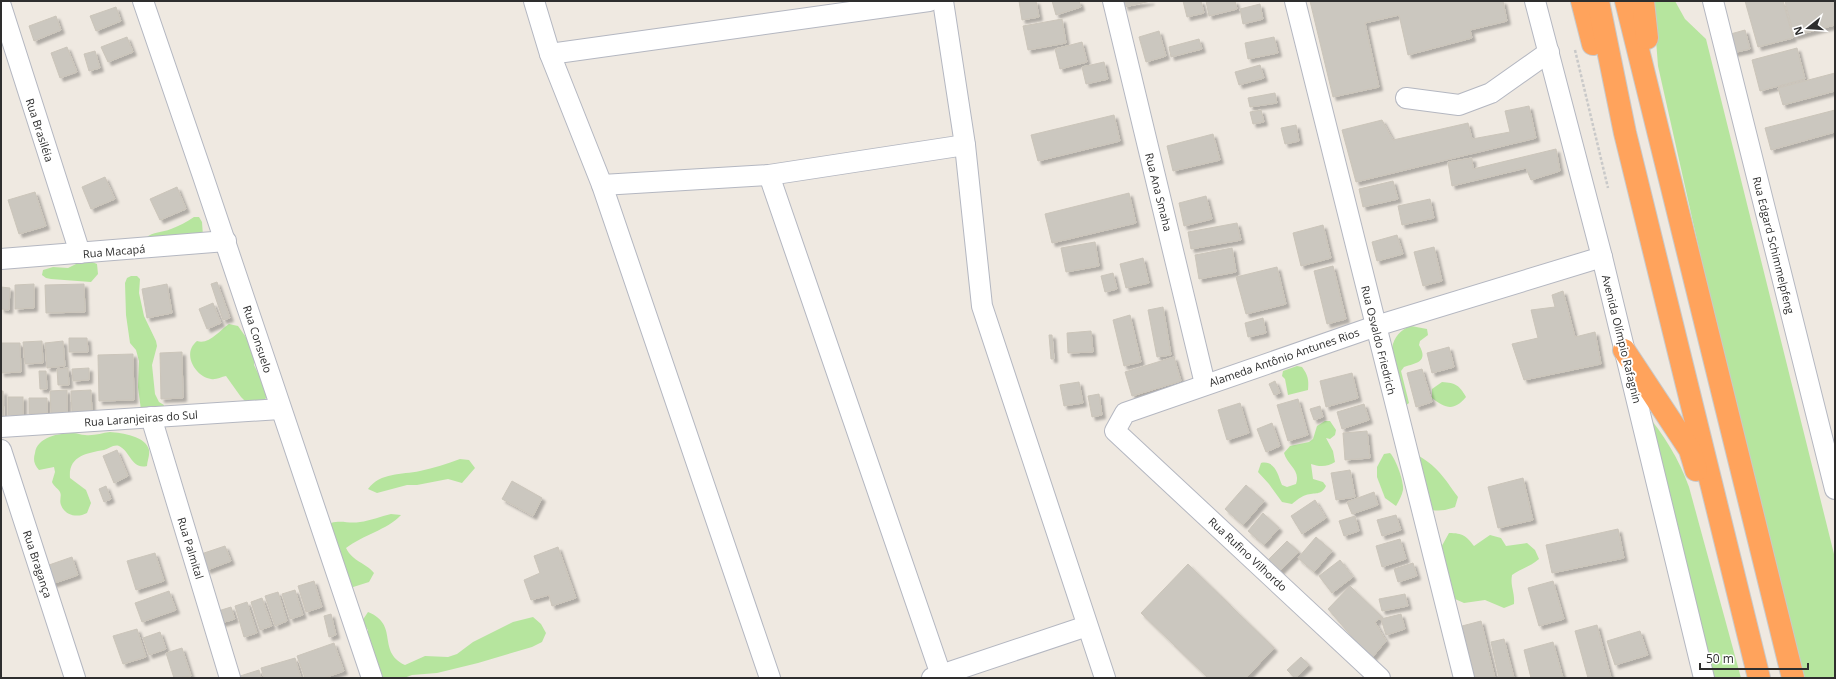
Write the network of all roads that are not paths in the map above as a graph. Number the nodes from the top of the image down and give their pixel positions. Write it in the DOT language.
graph roads {
  1 [pos="143,1"];
  2 [pos="534,1"];
  3 [pos="929,1"];
  4 [pos="943,1"];
  5 [pos="1113,1"];
  6 [pos="1295,1"];
  7 [pos="1535,1"];
  8 [pos="1582,1"];
  9 [pos="1598,1"];
  10 [pos="1626,1"];
  11 [pos="1643,1"];
  12 [pos="1712,1"];
  13 [pos="1,6"];
  14 [pos="1549,52"];
  15 [pos="550,54"];
  16 [pos="1406,98"];
  17 [pos="1653,109"];
  18 [pos="1625,133"];
  19 [pos="965,146"];
  20 [pos="770,175"];
  21 [pos="602,185"];
  22 [pos="226,241"];
  23 [pos="80,253"];
  24 [pos="1602,257"];
  25 [pos="1,259"];
  26 [pos="1376,326"];
  27 [pos="1624,350"];
  28 [pos="1206,384"];
  29 [pos="280,409"];
  30 [pos="151,417"];
  31 [pos="1,427"];
  32 [pos="1835,429"];
  33 [pos="1116,431"];
  34 [pos="1825,448"];
  35 [pos="1,450"];
  36 [pos="1835,489"];
  37 [pos="1743,614"];
  38 [pos="1087,626"];
  39 [pos="939,677"];
  40 [pos="75,678"];
  41 [pos="230,678"];
  42 [pos="372,678"];
  43 [pos="770,678"];
  44 [pos="1106,678"];
  45 [pos="1380,678"];
  46 [pos="1464,678"];
  47 [pos="1704,678"];
  48 [pos="1759,678"];
  49 [pos="1793,678"];
  1 -- 22 [label="street, Rua Consuelo"];
  2 -- 15 [label="street"];
  3 -- 15 [label="street"];
  4 -- 19 [label="street"];
  5 -- 28 [label="street, Rua Ana Smaha"];
  6 -- 26 [label="street, Rua Osvaldo Friedrich"];
  7 -- 14 [label="street, Avenida Olímpio Rafagnin"];
  8 -- 18 [label="highway"];
  9 -- 18 [label="highway"];
  10 -- 17 [label="highway"];
  11 -- 17 [label="highway"];
  12 -- 34 [label="street, Rua Edgard Schimmelpfeng"];
  13 -- 23 [label="street, Rua Brasiléia"];
  14 -- 16 [label="street"];
  14 -- 24 [label="street, Avenida Olímpio Rafagnin"];
  15 -- 21 [label="street"];
  17 -- 49 [label="highway"];
  18 -- 37 [label="highway"];
  19 -- 20 [label="street"];
  19 -- 38 [label="street"];
  20 -- 21 [label="street"];
  20 -- 39 [label="street"];
  21 -- 43 [label="street"];
  22 -- 23 [label="street, Rua Macapá"];
  22 -- 29 [label="street, Rua Consuelo"];
  23 -- 25 [label="street, Rua Macapá"];
  24 -- 26 [label="street, Alameda Antônio Antunes Rios"];
  24 -- 27 [label="street, Avenida Olímpio Rafagnin"];
  26 -- 28 [label="street, Alameda Antônio Antunes Rios"];
  26 -- 46 [label="street, Rua Osvaldo Friedrich"];
  27 -- 37 [label="highway"];
  27 -- 47 [label="street, Avenida Olímpio Rafagnin"];
  28 -- 33 [label="street, Alameda Antônio Antunes Rios"];
  29 -- 30 [label="street, Rua Laranjeiras do Sul"];
  29 -- 42 [label="street, Rua Consuelo"];
  30 -- 31 [label="street, Rua Laranjeiras do Sul"];
  30 -- 41 [label="street, Rua Palmital"];
  32 -- 34 [label="street"];
  33 -- 45 [label="street, Rua Rufino Vilhordo"];
  34 -- 36 [label="street, Rua Edgard Schimmelpfeng"];
  35 -- 40 [label="street, Rua Bragança"];
  37 -- 48 [label="highway"];
  38 -- 39 [label="street"];
  38 -- 44 [label="street"];
}
